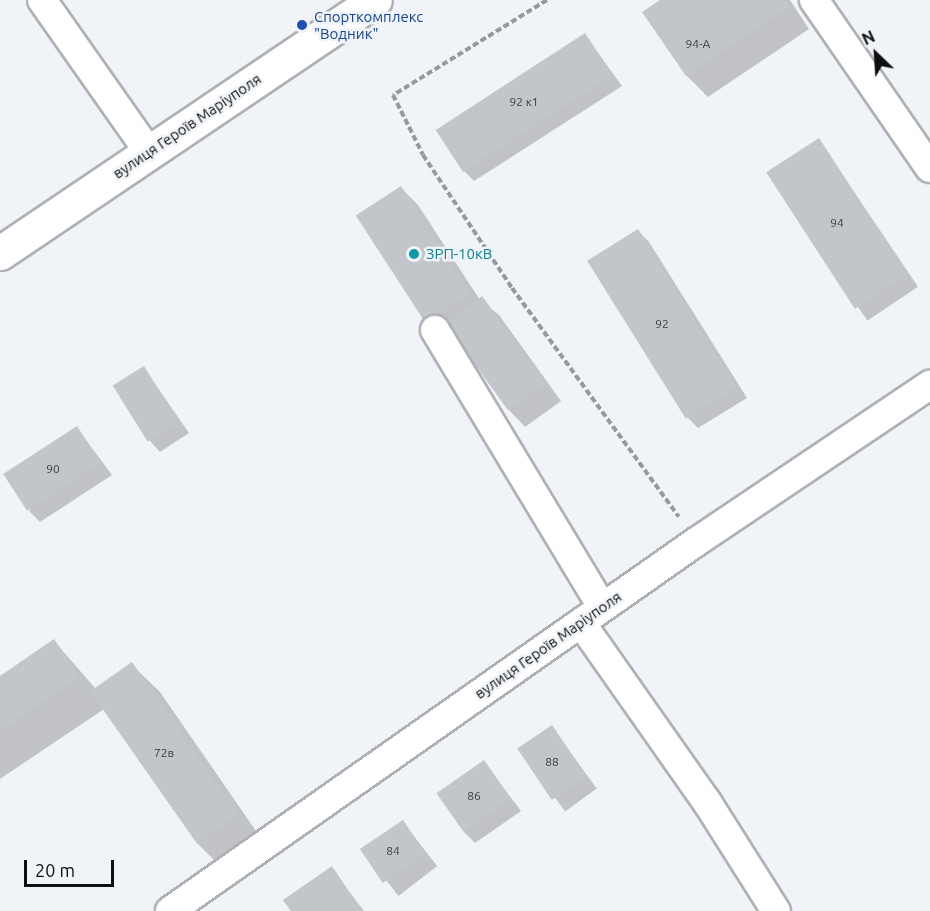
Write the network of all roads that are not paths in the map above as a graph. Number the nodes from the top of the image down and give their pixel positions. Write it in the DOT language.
graph roads {
  1 [pos="42,0"];
  2 [pos="375,0"];
  3 [pos="814,0"];
  4 [pos="149,152"];
  5 [pos="930,168"];
  6 [pos="0,253"];
  7 [pos="435,330"];
  8 [pos="930,385"];
  9 [pos="591,615"];
  10 [pos="170,911"];
  11 [pos="776,911"];
  1 -- 4 [label="street"];
  2 -- 4 [label="main road, вулиця Героїв Маріуполя"];
  3 -- 5 [label="street"];
  4 -- 6 [label="main road, вулиця Героїв Маріуполя"];
  7 -- 9 [label="street"];
  8 -- 9 [label="street, вулиця Героїв Маріуполя"];
  9 -- 10 [label="street, вулиця Героїв Маріуполя"];
  9 -- 11 [label="street"];
}
